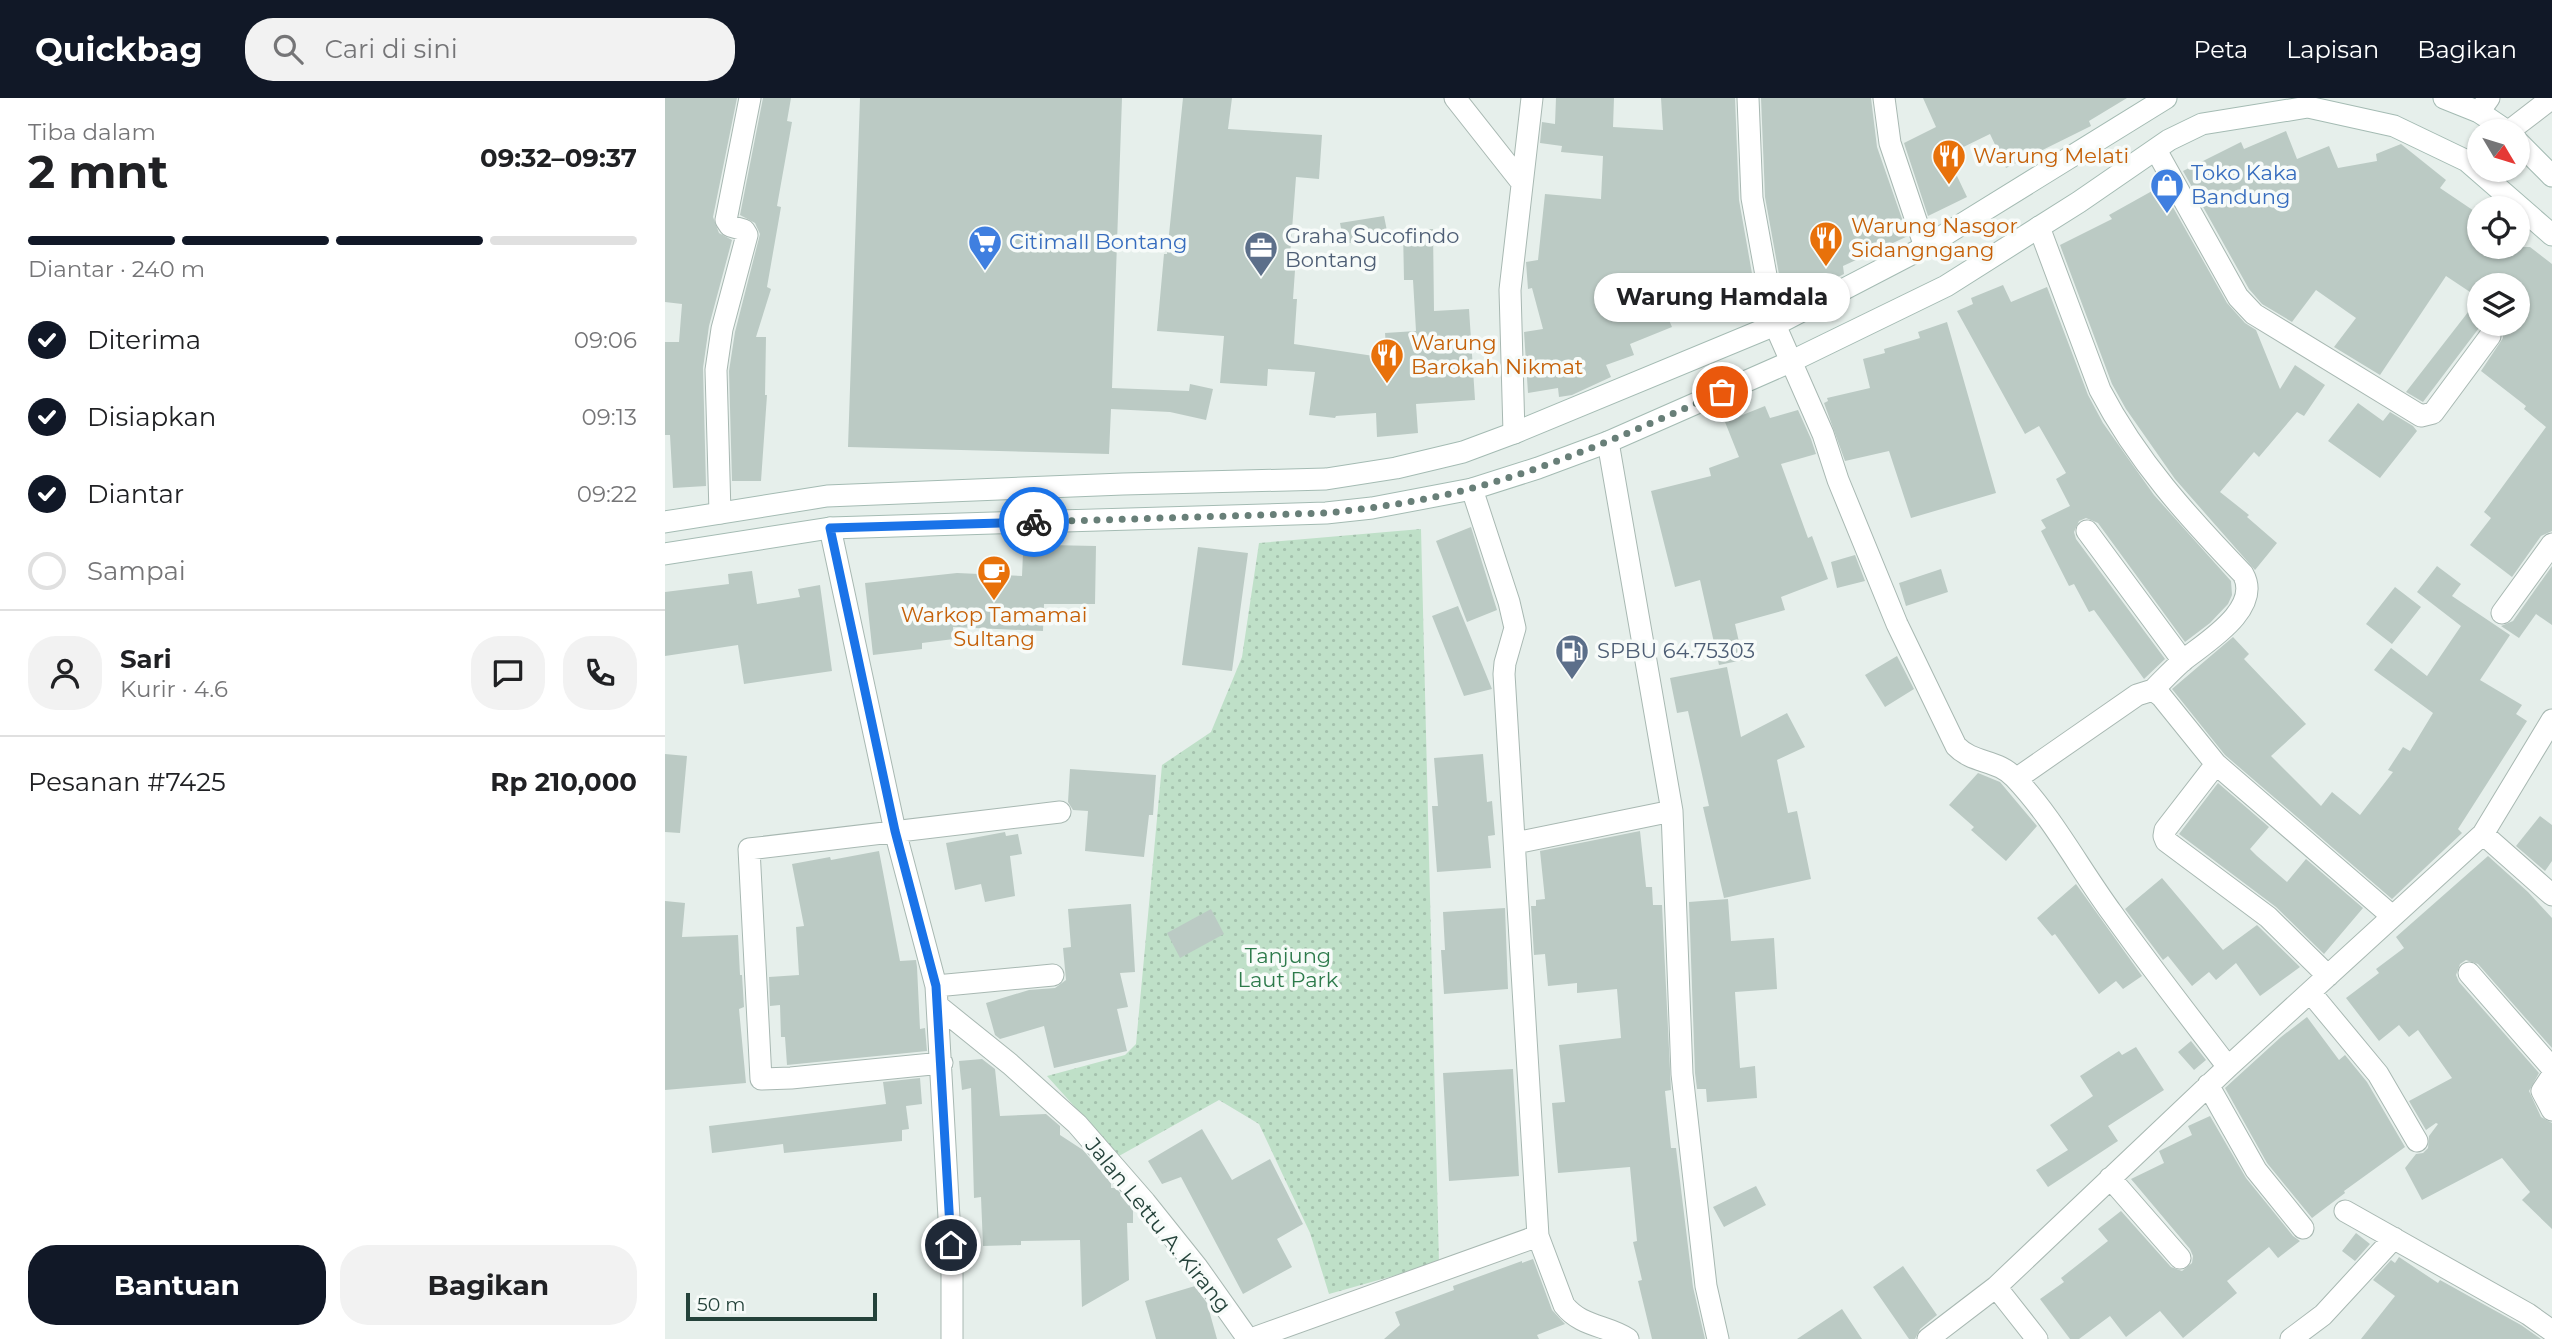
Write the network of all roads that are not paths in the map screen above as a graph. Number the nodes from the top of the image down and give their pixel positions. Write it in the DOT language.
graph roads {
  1 [pos="750,98"];
  2 [pos="1455,98"];
  3 [pos="1532,98"];
  4 [pos="1748,98"];
  5 [pos="1884,98"];
  6 [pos="2165,98"];
  7 [pos="2444,98"];
  8 [pos="2552,98"];
  9 [pos="2307,103"];
  10 [pos="2484,105"];
  11 [pos="2497,119"];
  12 [pos="2524,119"];
  13 [pos="2156,150"];
  14 [pos="2531,155"];
  15 [pos="2552,176"];
  16 [pos="1522,183"];
  17 [pos="2039,227"];
  18 [pos="2552,235"];
  19 [pos="1925,247"];
  20 [pos="1775,325"];
  21 [pos="2490,336"];
  22 [pos="1790,362"];
  23 [pos="1514,433"];
  24 [pos="1608,442"];
  25 [pos="1472,489"];
  26 [pos="720,513"];
  27 [pos="665,522"];
  28 [pos="830,528"];
  29 [pos="2087,531"];
  30 [pos="2552,544"];
  31 [pos="665,554"];
  32 [pos="2502,613"];
  33 [pos="2183,661"];
  34 [pos="2153,690"];
  35 [pos="2552,720"];
  36 [pos="2216,764"];
  37 [pos="2016,779"];
  38 [pos="1672,811"];
  39 [pos="1060,812"];
  40 [pos="895,831"];
  41 [pos="2483,834"];
  42 [pos="1515,843"];
  43 [pos="2552,895"];
  44 [pos="2392,916"];
  45 [pos="2469,973"];
  46 [pos="1053,975"];
  47 [pos="2328,976"];
  48 [pos="2310,992"];
  49 [pos="937,996"];
  50 [pos="941,1063"];
  51 [pos="2228,1067"];
  52 [pos="2552,1068"];
  53 [pos="2552,1076"];
  54 [pos="2208,1085"];
  55 [pos="2552,1110"];
  56 [pos="2417,1141"];
  57 [pos="2110,1178"];
  58 [pos="2345,1211"];
  59 [pos="2303,1228"];
  60 [pos="1538,1236"];
  61 [pos="2394,1238"];
  62 [pos="2181,1258"];
  63 [pos="1996,1287"];
  64 [pos="2552,1331"];
  65 [pos="952,1339"];
  66 [pos="1249,1339"];
  67 [pos="1628,1339"];
  68 [pos="1718,1339"];
  69 [pos="1928,1339"];
  70 [pos="2037,1339"];
  71 [pos="2291,1339"];
  1 -- 26 [label="street"];
  2 -- 16 [label="street"];
  3 -- 16 [label="street"];
  4 -- 20 [label="street"];
  5 -- 19 [label="street"];
  6 -- 19 [label="street"];
  7 -- 10 [label="street"];
  8 -- 12 [label="street"];
  9 -- 13 [label="street"];
  9 -- 18 [label="street"];
  10 -- 11 [label="street"];
  13 -- 17 [label="street"];
  13 -- 21 [label="street"];
  14 -- 15 [label="street"];
  16 -- 23 [label="street"];
  17 -- 22 [label="street"];
  17 -- 33 [label="street"];
  19 -- 20 [label="street"];
  20 -- 22 [label="street"];
  20 -- 23 [label="street"];
  22 -- 24 [label="street"];
  22 -- 37 [label="street"];
  23 -- 26 [label="street"];
  24 -- 25 [label="street"];
  24 -- 38 [label="street"];
  25 -- 28 [label="street"];
  25 -- 42 [label="street"];
  26 -- 27 [label="street"];
  28 -- 31 [label="street"];
  28 -- 40 [label="street"];
  29 -- 33 [label="street"];
  30 -- 32 [label="street"];
  33 -- 34 [label="street"];
  34 -- 36 [label="street"];
  34 -- 37 [label="street"];
  35 -- 41 [label="street"];
  36 -- 44 [label="street"];
  36 -- 47 [label="street"];
  37 -- 51 [label="street"];
  38 -- 42 [label="street"];
  38 -- 68 [label="street"];
  39 -- 40 [label="street"];
  40 -- 49 [label="street"];
  40 -- 50 [label="street"];
  41 -- 43 [label="street"];
  41 -- 44 [label="street"];
  42 -- 60 [label="street"];
  44 -- 47 [label="street"];
  45 -- 52 [label="street"];
  46 -- 49 [label="street"];
  47 -- 48 [label="street"];
  48 -- 51 [label="street"];
  48 -- 56 [label="street"];
  49 -- 50 [label="street"];
  49 -- 66 [label="street, Jalan Lettu A. Kirang"];
  50 -- 65 [label="street"];
  51 -- 54 [label="street"];
  53 -- 55 [label="street"];
  54 -- 57 [label="street"];
  54 -- 59 [label="street"];
  57 -- 62 [label="street"];
  57 -- 63 [label="street"];
  58 -- 61 [label="street"];
  60 -- 66 [label="street"];
  60 -- 67 [label="street"];
  61 -- 64 [label="street"];
  61 -- 71 [label="street"];
  63 -- 69 [label="street"];
  63 -- 70 [label="street"];
}
